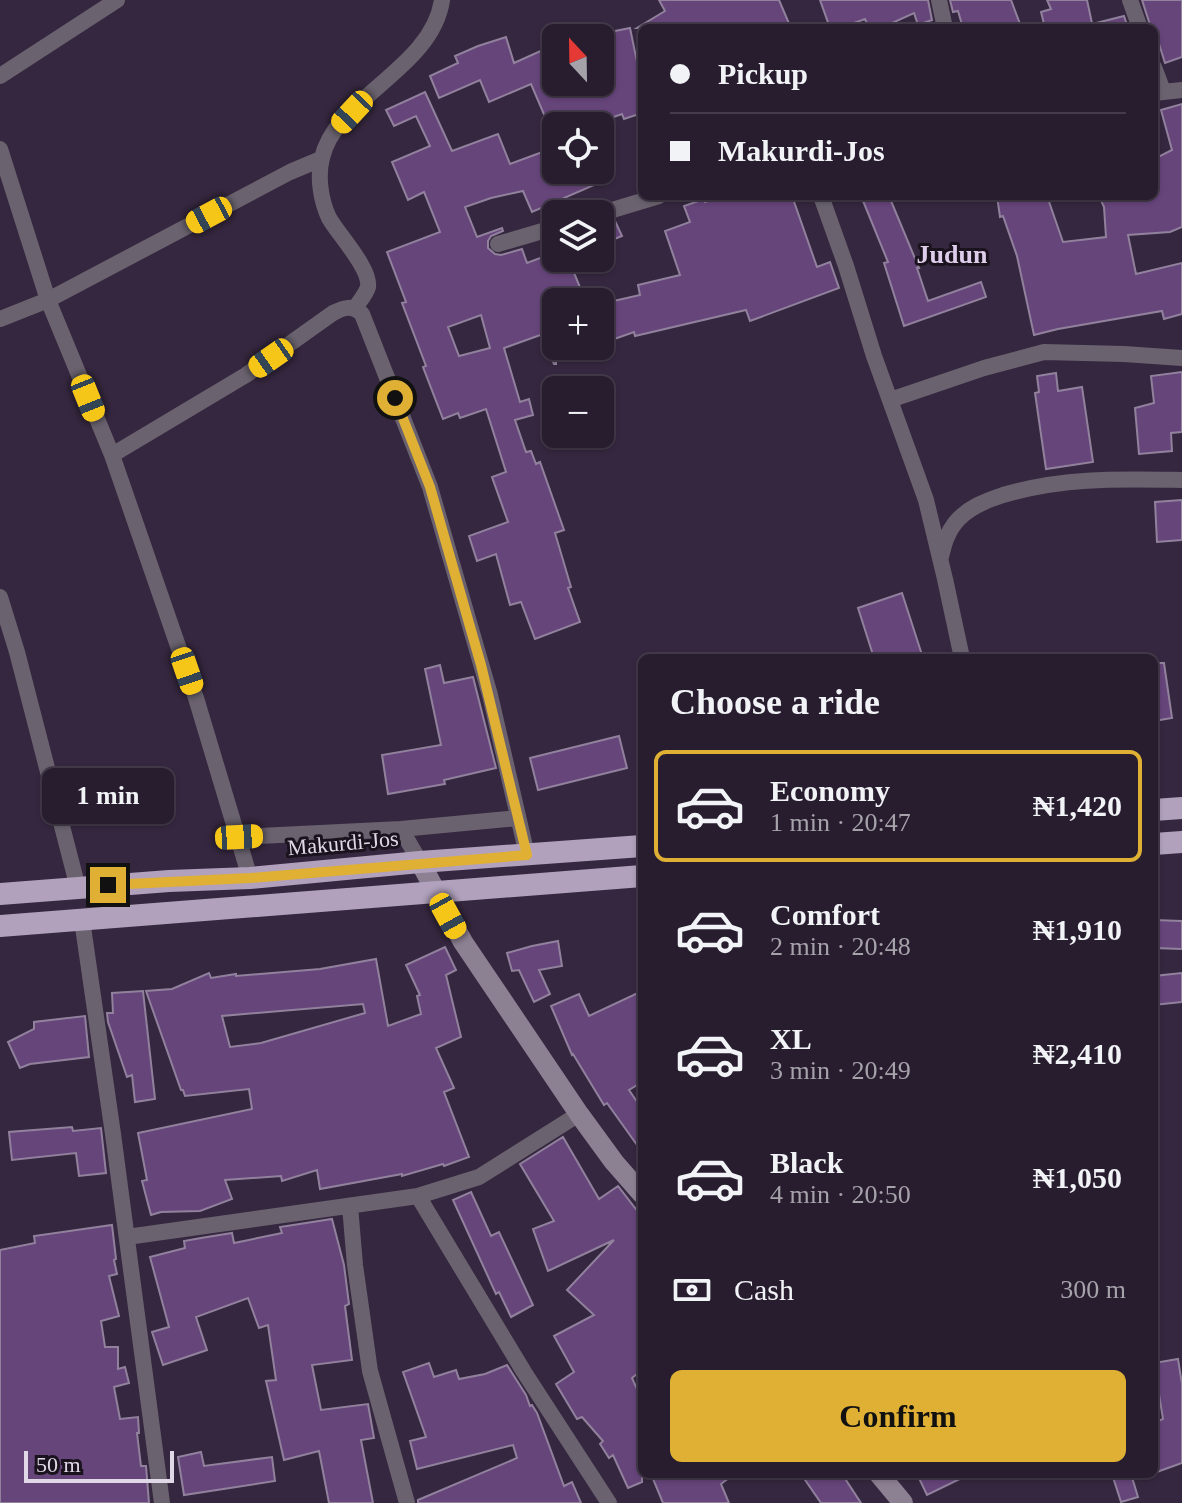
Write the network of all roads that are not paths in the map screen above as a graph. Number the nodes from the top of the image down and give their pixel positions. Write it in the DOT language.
graph roads {
  1 [pos="117,0"];
  2 [pos="442,0"];
  3 [pos="939,0"];
  4 [pos="1130,0"];
  5 [pos="944,24"];
  6 [pos="1139,24"];
  7 [pos="0,76"];
  8 [pos="1182,90"];
  9 [pos="1158,92"];
  10 [pos="0,149"];
  11 [pos="321,159"];
  12 [pos="646,200"];
  13 [pos="822,200"];
  14 [pos="614,210"];
  15 [pos="542,231"];
  16 [pos="498,244"];
  17 [pos="48,300"];
  18 [pos="355,308"];
  19 [pos="0,319"];
  20 [pos="1182,358"];
  21 [pos="890,400"];
  22 [pos="112,455"];
  23 [pos="1182,480"];
  24 [pos="940,558"];
  25 [pos="0,597"];
  26 [pos="961,654"];
  27 [pos="1182,808"];
  28 [pos="1158,810"];
  29 [pos="518,818"];
  30 [pos="401,829"];
  31 [pos="239,837"];
  32 [pos="1182,842"];
  33 [pos="1158,844"];
  34 [pos="638,846"];
  35 [pos="527,855"];
  36 [pos="420,862"];
  37 [pos="638,876"];
  38 [pos="250,878"];
  39 [pos="78,888"];
  40 [pos="434,891"];
  41 [pos="0,894"];
  42 [pos="82,920"];
  43 [pos="0,926"];
  44 [pos="579,1114"];
  45 [pos="638,1189"];
  46 [pos="418,1196"];
  47 [pos="350,1206"];
  48 [pos="127,1237"];
  49 [pos="882,1478"];
  50 [pos="162,1503"];
  51 [pos="407,1503"];
  52 [pos="609,1503"];
  53 [pos="903,1503"];
  1 -- 7 [label="street"];
  2 -- 11 [label="street"];
  3 -- 5 [label="street"];
  4 -- 6 [label="street"];
  8 -- 9 [label="street"];
  10 -- 17 [label="street"];
  11 -- 17 [label="street"];
  11 -- 18 [label="street"];
  12 -- 14 [label="street"];
  13 -- 21 [label="street"];
  15 -- 16 [label="street"];
  17 -- 19 [label="street"];
  17 -- 22 [label="street"];
  18 -- 22 [label="street"];
  18 -- 29 [label="street"];
  20 -- 21 [label="street"];
  21 -- 24 [label="street"];
  22 -- 31 [label="street"];
  23 -- 24 [label="street"];
  24 -- 26 [label="street"];
  25 -- 39 [label="street"];
  27 -- 28 [label="highway"];
  29 -- 30 [label="street"];
  29 -- 35 [label="street"];
  30 -- 31 [label="street"];
  30 -- 36 [label="street"];
  31 -- 38 [label="street"];
  32 -- 33 [label="highway"];
  34 -- 35 [label="highway, Makurdi-Jos"];
  35 -- 36 [label="highway, Makurdi-Jos"];
  36 -- 38 [label="highway, Makurdi-Jos"];
  36 -- 40 [label="main road"];
  37 -- 40 [label="highway"];
  38 -- 39 [label="highway, Makurdi-Jos"];
  39 -- 41 [label="highway, Makurdi-Jos"];
  40 -- 42 [label="highway"];
  40 -- 44 [label="main road"];
  42 -- 43 [label="highway"];
  42 -- 48 [label="street"];
  44 -- 45 [label="main road"];
  44 -- 46 [label="street"];
  46 -- 47 [label="street"];
  46 -- 52 [label="street"];
  47 -- 48 [label="street"];
  47 -- 51 [label="street"];
  48 -- 50 [label="street"];
  49 -- 53 [label="main road"];
}
